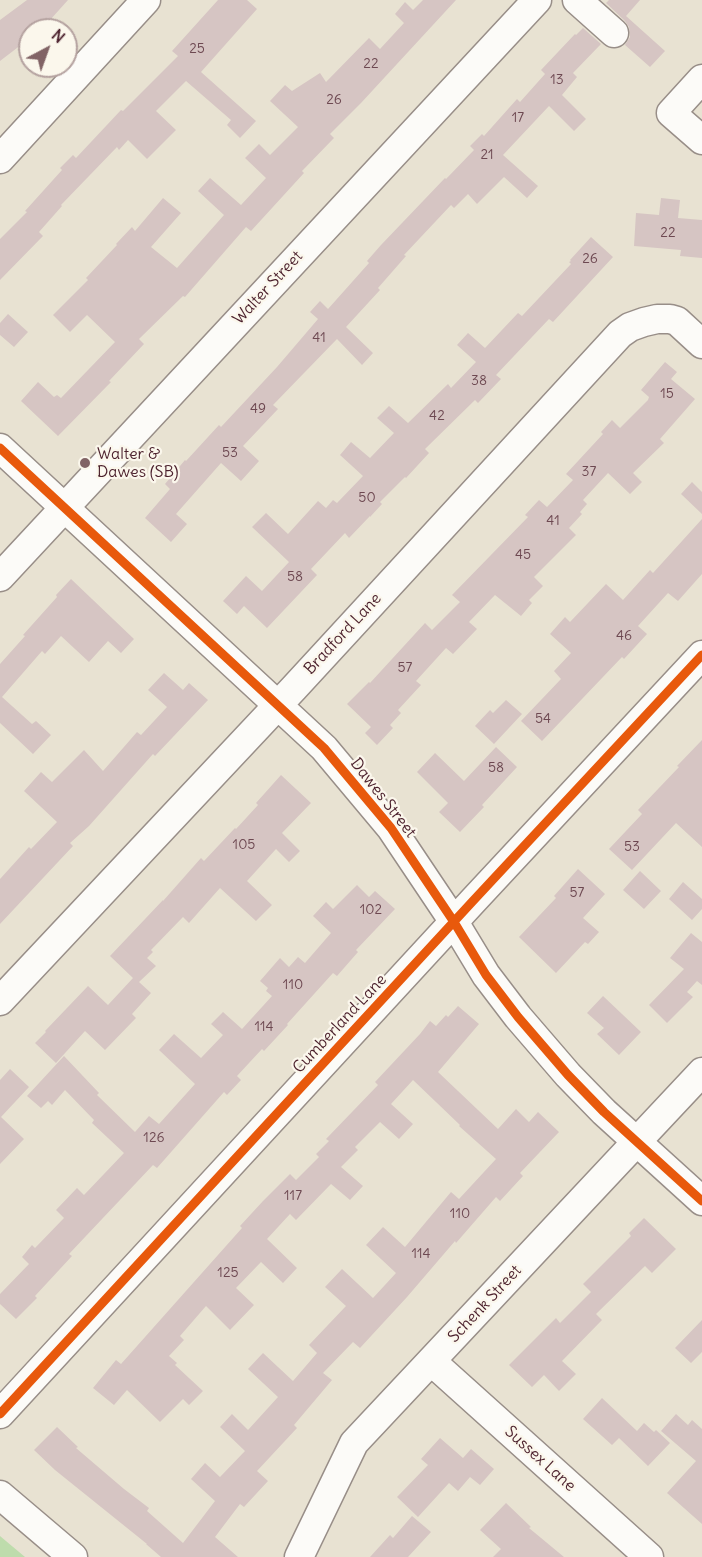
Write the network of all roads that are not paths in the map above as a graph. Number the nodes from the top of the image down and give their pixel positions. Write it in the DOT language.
graph roads {
  1 [pos="146,0"];
  2 [pos="537,0"];
  3 [pos="577,0"];
  4 [pos="614,33"];
  5 [pos="702,79"];
  6 [pos="43,113"];
  7 [pos="0,133"];
  8 [pos="702,140"];
  9 [pos="0,159"];
  10 [pos="702,344"];
  11 [pos="0,448"];
  12 [pos="64,508"];
  13 [pos="0,577"];
  14 [pos="702,655"];
  15 [pos="278,705"];
  16 [pos="454,922"];
  17 [pos="0,1001"];
  18 [pos="702,1072"];
  19 [pos="636,1141"];
  20 [pos="702,1202"];
  21 [pos="431,1361"];
  22 [pos="0,1414"];
  23 [pos="0,1495"];
  24 [pos="73,1557"];
  25 [pos="299,1557"];
  26 [pos="649,1557"];
  1 -- 6 [label="street"];
  2 -- 12 [label="street, Walter Street"];
  3 -- 4 [label="street"];
  5 -- 8 [label="street"];
  6 -- 7 [label="street"];
  6 -- 9 [label="street"];
  10 -- 15 [label="street, Bradford Lane"];
  11 -- 12 [label="street, Dawes Street"];
  12 -- 13 [label="street, Walter Street"];
  12 -- 15 [label="street, Dawes Street"];
  14 -- 16 [label="street, Cumberland Lane"];
  15 -- 16 [label="street, Dawes Street"];
  15 -- 17 [label="street, Bradford Lane"];
  16 -- 19 [label="street, Dawes Street"];
  16 -- 22 [label="street, Cumberland Lane"];
  18 -- 19 [label="street, Schenk Street"];
  19 -- 20 [label="street, Dawes Street"];
  19 -- 21 [label="street, Schenk Street"];
  21 -- 25 [label="street, Schenk Street"];
  21 -- 26 [label="street, Sussex Lane"];
  23 -- 24 [label="street"];
}
